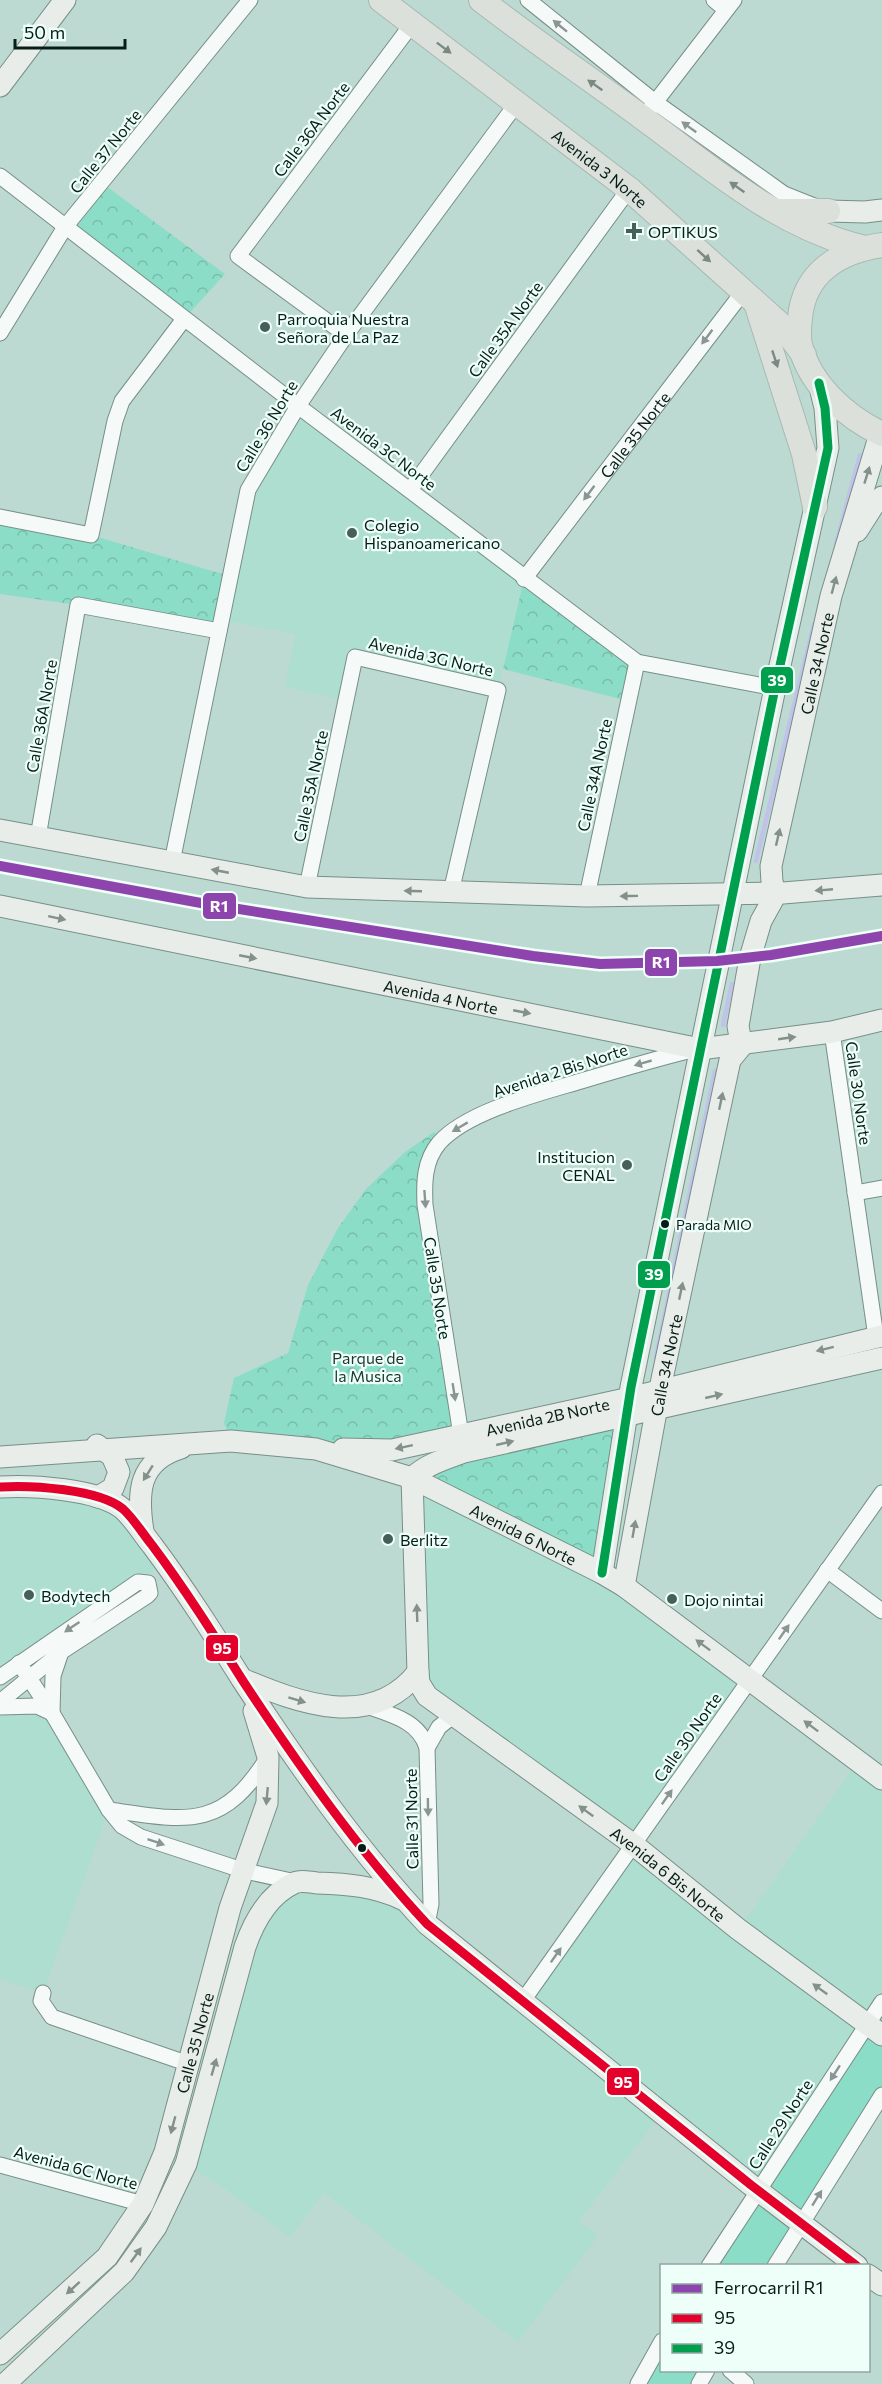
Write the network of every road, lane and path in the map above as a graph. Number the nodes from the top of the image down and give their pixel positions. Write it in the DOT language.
graph roads {
  1 [pos="65,0"];
  2 [pos="250,0"];
  3 [pos="381,0"];
  4 [pos="481,0"];
  5 [pos="528,0"];
  6 [pos="725,3"];
  7 [pos="412,24"];
  8 [pos="0,86"];
  9 [pos="517,103"];
  10 [pos="649,110"];
  11 [pos="0,176"];
  12 [pos="629,189"];
  13 [pos="882,210"];
  14 [pos="828,211"];
  15 [pos="774,212"];
  16 [pos="66,227"];
  17 [pos="873,247"];
  18 [pos="750,298"];
  19 [pos="184,319"];
  20 [pos="0,333"];
  21 [pos="346,335"];
  22 [pos="804,355"];
  23 [pos="819,383"];
  24 [pos="297,406"];
  25 [pos="881,434"];
  26 [pos="410,490"];
  27 [pos="882,497"];
  28 [pos="815,507"];
  29 [pos="0,517"];
  30 [pos="843,551"];
  31 [pos="524,579"];
  32 [pos="219,632"];
  33 [pos="356,657"];
  34 [pos="637,662"];
  35 [pos="775,688"];
  36 [pos="0,830"];
  37 [pos="38,837"];
  38 [pos="172,862"];
  39 [pos="882,885"];
  40 [pos="307,887"];
  41 [pos="451,892"];
  42 [pos="732,894"];
  43 [pos="776,894"];
  44 [pos="587,896"];
  45 [pos="0,906"];
  46 [pos="882,1020"];
  47 [pos="832,1032"];
  48 [pos="744,1043"];
  49 [pos="700,1049"];
  50 [pos="439,1144"];
  51 [pos="882,1188"];
  52 [pos="855,1193"];
  53 [pos="879,1336"];
  54 [pos="882,1360"];
  55 [pos="658,1399"];
  56 [pos="628,1407"];
  57 [pos="461,1435"];
  58 [pos="0,1443"];
  59 [pos="196,1445"];
  60 [pos="316,1449"];
  61 [pos="105,1450"];
  62 [pos="0,1457"];
  63 [pos="412,1478"];
  64 [pos="0,1487"];
  65 [pos="882,1493"];
  66 [pos="98,1497"];
  67 [pos="143,1534"];
  68 [pos="827,1570"];
  69 [pos="602,1573"];
  70 [pos="624,1587"];
  71 [pos="882,1611"];
  72 [pos="61,1652"];
  73 [pos="19,1663"];
  74 [pos="418,1672"];
  75 [pos="0,1677"];
  76 [pos="29,1679"];
  77 [pos="242,1679"];
  78 [pos="750,1680"];
  79 [pos="0,1702"];
  80 [pos="364,1704"];
  81 [pos="0,1707"];
  82 [pos="52,1713"];
  83 [pos="454,1715"];
  84 [pos="427,1748"];
  85 [pos="268,1757"];
  86 [pos="882,1779"];
  87 [pos="109,1810"];
  88 [pos="633,1845"];
  89 [pos="245,1871"];
  90 [pos="296,1882"];
  91 [pos="405,1901"];
  92 [pos="427,1924"];
  93 [pos="43,1993"];
  94 [pos="522,2002"];
  95 [pos="882,2002"];
  96 [pos="875,2030"];
  97 [pos="189,2064"];
  98 [pos="882,2095"];
  99 [pos="0,2165"];
  100 [pos="758,2191"];
  101 [pos="143,2204"];
  102 [pos="801,2223"];
  103 [pos="710,2264"];
  104 [pos="776,2264"];
  105 [pos="856,2264"];
  106 [pos="660,2345"];
  107 [pos="0,2354"];
  108 [pos="732,2372"];
  109 [pos="5,2384"];
  110 [pos="638,2384"];
  111 [pos="746,2384"];
  1 -- 8 [label="street"];
  2 -- 16 [label="street, Calle 37 Norte"];
  3 -- 7 [label="main road, Avenida 3 Norte"];
  10 -- 4 [label="main road, one-way"];
  10 -- 5 [label="street, one-way"];
  6 -- 10 [label="street"];
  7 -- 9 [label="main road, Avenida 3 Norte, one-way"];
  7 -- 21 [label="street, Calle 36A Norte"];
  9 -- 12 [label="main road, Avenida 3 Norte"];
  9 -- 21 [label="street, Calle 36 Norte"];
  14 -- 10 [label="street, one-way"];
  15 -- 10 [label="main road, one-way"];
  11 -- 16 [label="street, Avenida 3C Norte"];
  12 -- 18 [label="main road, Avenida 3 Norte, one-way"];
  12 -- 26 [label="street, Calle 35A Norte"];
  13 -- 14 [label="street"];
  14 -- 15 [label="main road"];
  15 -- 17 [label="main road"];
  16 -- 19 [label="street, Avenida 3C Norte"];
  16 -- 20 [label="street, Calle 37 Norte"];
  17 -- 22 [label="main road"];
  18 -- 22 [label="main road, Avenida 3 Norte"];
  18 -- 28 [label="main road, one-way"];
  18 -- 31 [label="street, Calle 35 Norte, one-way"];
  19 -- 24 [label="street, Avenida 3C Norte"];
  19 -- 29 [label="street"];
  21 -- 24 [label="street, Calle 36 Norte"];
  22 -- 23 [label="main road"];
  23 -- 25 [label="main road"];
  23 -- 28 [label="street, Calle 34 Norte"];
  24 -- 26 [label="street, Avenida 3C Norte"];
  24 -- 32 [label="street, Calle 36 Norte"];
  30 -- 25 [label="street, Calle 34 Norte, one-way"];
  26 -- 31 [label="street, Avenida 3C Norte"];
  27 -- 30 [label="street"];
  28 -- 35 [label="street, Calle 34 Norte"];
  43 -- 30 [label="street, Calle 34 Norte, one-way"];
  31 -- 34 [label="street, Avenida 3C Norte"];
  32 -- 37 [label="street, Calle 36A Norte"];
  32 -- 38 [label="street, Calle 36 Norte"];
  33 -- 40 [label="street, Calle 35A Norte"];
  33 -- 41 [label="street, Avenida 3G Norte"];
  34 -- 35 [label="street, Avenida 3C Norte"];
  34 -- 44 [label="street, Calle 34A Norte"];
  35 -- 42 [label="street, Calle 34 Norte"];
  36 -- 37 [label="street"];
  37 -- 38 [label="street"];
  40 -- 38 [label="street, one-way"];
  39 -- 43 [label="street, one-way"];
  41 -- 40 [label="street, one-way"];
  41 -- 44 [label="street"];
  42 -- 43 [label="street"];
  42 -- 44 [label="street, one-way"];
  42 -- 49 [label="street, Calle 34 Norte"];
  43 -- 48 [label="street"];
  45 -- 49 [label="street, Avenida 4 Norte, one-way"];
  46 -- 47 [label="street, Avenida 4 Norte"];
  48 -- 47 [label="street, Avenida 4 Norte, one-way"];
  47 -- 52 [label="street, Calle 30 Norte"];
  48 -- 49 [label="street, Avenida 4 Norte"];
  55 -- 48 [label="street, Calle 34 Norte, one-way"];
  49 -- 50 [label="street, Avenida 2 Bis Norte, one-way"];
  49 -- 56 [label="street, Calle 34 Norte"];
  50 -- 57 [label="street, Calle 35 Norte, one-way"];
  51 -- 52 [label="street"];
  52 -- 53 [label="street, Calle 30 Norte"];
  53 -- 55 [label="street, Avenida 2B Norte, one-way"];
  55 -- 54 [label="street, Avenida 2B Norte, one-way"];
  55 -- 56 [label="street, Avenida 2B Norte"];
  70 -- 55 [label="street, Calle 34 Norte, one-way"];
  56 -- 57 [label="street, Avenida 2B Norte"];
  63 -- 56 [label="street, Avenida 2B Norte, one-way"];
  56 -- 69 [label="street, Calle 34 Norte"];
  57 -- 60 [label="street, Avenida 2B Norte, one-way"];
  58 -- 61 [label="street, Avenida 6 Norte"];
  59 -- 60 [label="street, Avenida 6 Norte"];
  59 -- 61 [label="street, Avenida 6 Norte"];
  59 -- 67 [label="street, one-way"];
  60 -- 63 [label="street, Avenida 6 Norte"];
  61 -- 62 [label="street, Avenida 6 Norte"];
  61 -- 66 [label="street"];
  63 -- 69 [label="street, Avenida 6 Norte"];
  74 -- 63 [label="street, one-way"];
  64 -- 66 [label="street"];
  65 -- 68 [label="street, Calle 30 Norte"];
  66 -- 67 [label="street"];
  67 -- 77 [label="street"];
  68 -- 71 [label="street"];
  78 -- 68 [label="street, Calle 30 Norte, one-way"];
  69 -- 70 [label="street, Avenida 6 Norte"];
  78 -- 70 [label="street, Avenida 6 Norte, one-way"];
  72 -- 73 [label="street, one-way"];
  72 -- 76 [label="street"];
  72 -- 82 [label="street"];
  73 -- 75 [label="street"];
  73 -- 76 [label="street"];
  74 -- 80 [label="street"];
  74 -- 83 [label="street, Avenida 6 Bis Norte"];
  76 -- 79 [label="street"];
  76 -- 82 [label="street"];
  77 -- 80 [label="street, one-way"];
  77 -- 85 [label="street, Calle 35 Norte"];
  77 -- 91 [label="street"];
  86 -- 78 [label="street, Avenida 6 Norte, one-way"];
  88 -- 78 [label="street, Calle 30 Norte, one-way"];
  80 -- 84 [label="street"];
  81 -- 82 [label="street"];
  82 -- 87 [label="street"];
  83 -- 84 [label="street"];
  88 -- 83 [label="street, Avenida 6 Bis Norte, one-way"];
  84 -- 92 [label="street, Calle 31 Norte, one-way"];
  85 -- 87 [label="street"];
  85 -- 89 [label="street, Calle 35 Norte, one-way"];
  87 -- 89 [label="street, one-way"];
  94 -- 88 [label="street, Calle 30 Norte, one-way"];
  96 -- 88 [label="street, Avenida 6 Bis Norte, one-way"];
  89 -- 90 [label="street"];
  89 -- 97 [label="street, Calle 35 Norte"];
  90 -- 91 [label="street"];
  109 -- 90 [label="street, Calle 35 Norte, one-way"];
  91 -- 92 [label="street"];
  92 -- 94 [label="street"];
  93 -- 97 [label="street"];
  94 -- 100 [label="street"];
  95 -- 96 [label="street, Calle 29 Norte"];
  96 -- 100 [label="street, Calle 29 Norte, one-way"];
  97 -- 101 [label="street, Calle 35 Norte, one-way"];
  102 -- 98 [label="street, one-way"];
  99 -- 101 [label="street, Avenida 6C Norte"];
  100 -- 102 [label="street"];
  100 -- 103 [label="street, Calle 29 Norte"];
  101 -- 107 [label="street, Calle 35 Norte, one-way"];
  102 -- 104 [label="street"];
  102 -- 105 [label="street"];
  106 -- 110 [label="street"];
  108 -- 111 [label="street"];
}
